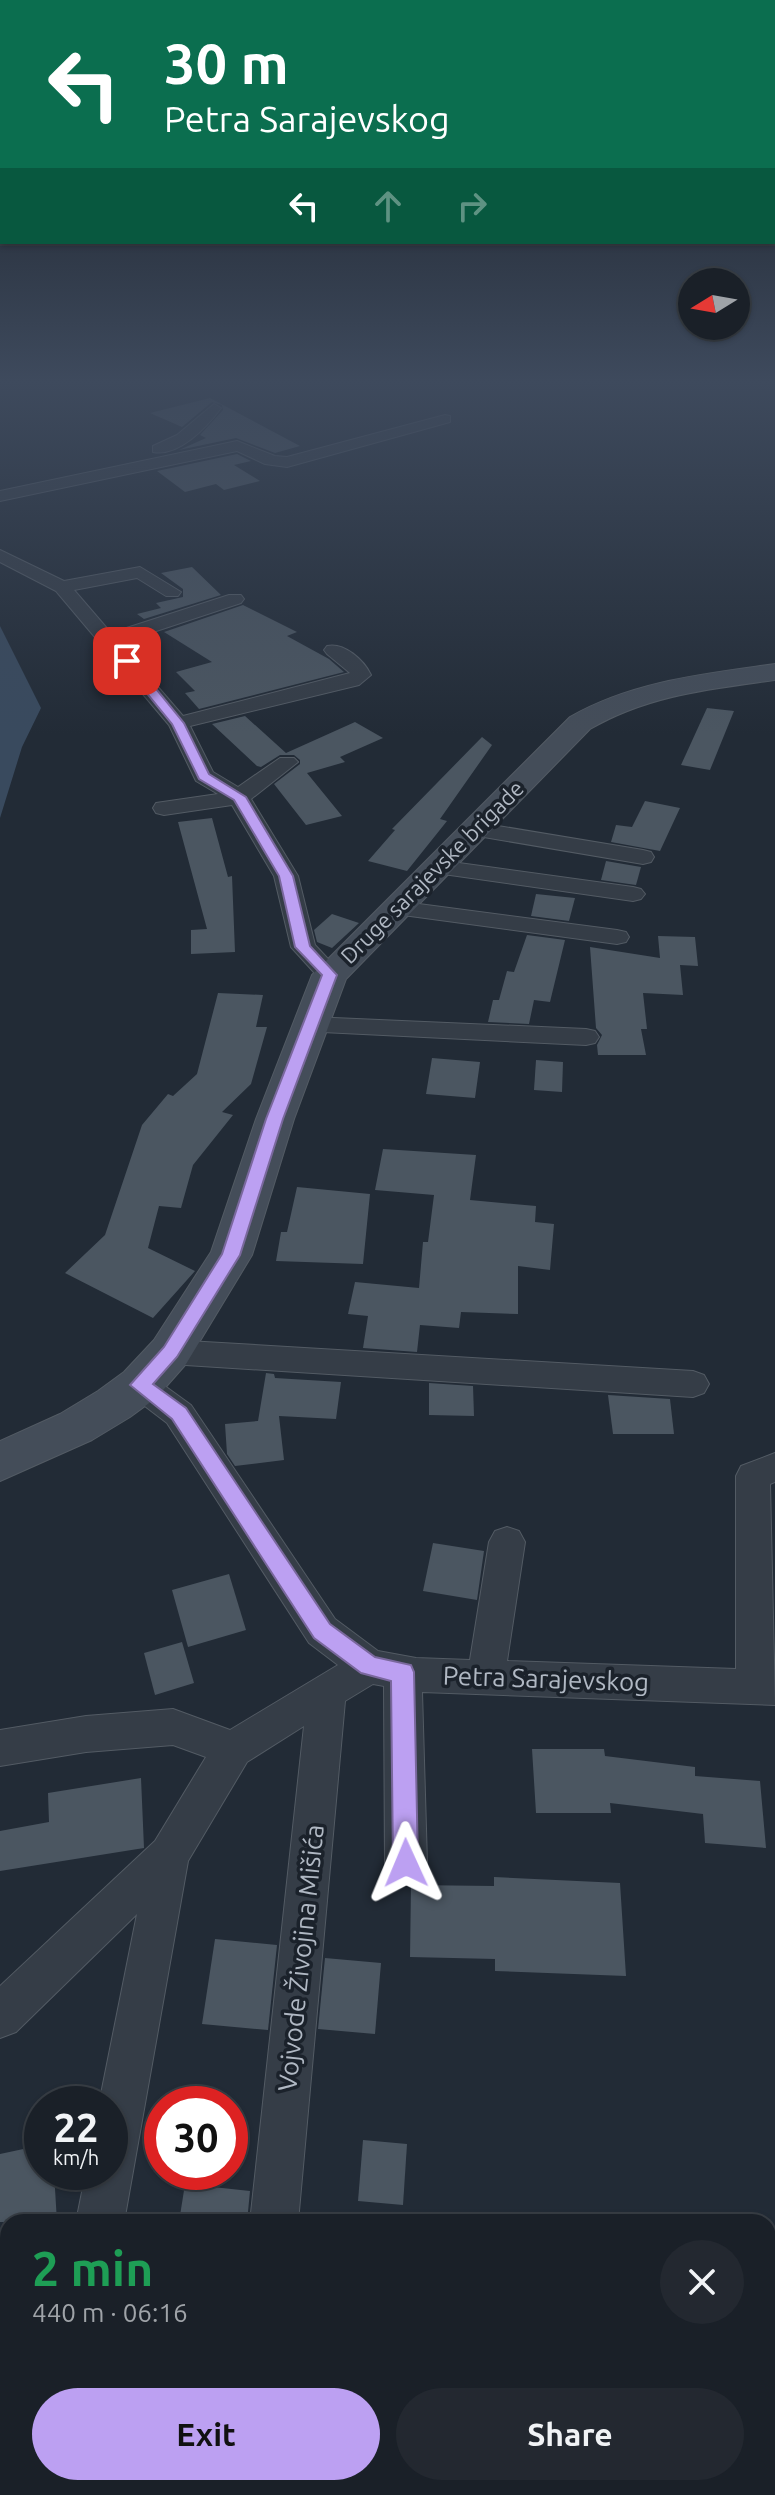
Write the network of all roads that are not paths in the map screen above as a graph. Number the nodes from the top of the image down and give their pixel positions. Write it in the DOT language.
graph roads {
  1 [pos="0,555"];
  2 [pos="62,587"];
  3 [pos="172,592"];
  4 [pos="235,599"];
  5 [pos="109,640"];
  6 [pos="334,650"];
  7 [pos="775,672"];
  8 [pos="178,723"];
  9 [pos="287,762"];
  10 [pos="239,797"];
  11 [pos="164,808"];
  12 [pos="474,829"];
  13 [pos="643,857"];
  14 [pos="437,867"];
  15 [pos="633,894"];
  16 [pos="396,908"];
  17 [pos="617,937"];
  18 [pos="330,975"];
  19 [pos="311,1025"];
  20 [pos="586,1037"];
  21 [pos="170,1352"];
  22 [pos="693,1384"];
  23 [pos="140,1385"];
  24 [pos="0,1462"];
  25 [pos="775,1467"];
  26 [pos="507,1542"];
  27 [pos="386,1669"];
  28 [pos="486,1677"];
  29 [pos="765,1687"];
  30 [pos="327,1694"];
  31 [pos="0,1748"];
  32 [pos="233,1749"];
  33 [pos="169,1855"];
  34 [pos="406,1863"];
  35 [pos="0,2016"];
  36 [pos="126,2086"];
  37 [pos="106,2190"];
  38 [pos="102,2214"];
  39 [pos="275,2214"];
  1 -- 2 [label="street"];
  2 -- 3 [label="street"];
  2 -- 5 [label="street"];
  4 -- 5 [label="street"];
  5 -- 8 [label="street"];
  6 -- 8 [label="street"];
  7 -- 12 [label="main road, Druge sarajevske brigade"];
  8 -- 10 [label="street"];
  9 -- 10 [label="street"];
  10 -- 11 [label="street"];
  10 -- 18 [label="street"];
  12 -- 13 [label="street"];
  12 -- 14 [label="main road, Druge sarajevske brigade"];
  14 -- 15 [label="street"];
  14 -- 16 [label="main road, Druge sarajevske brigade"];
  16 -- 17 [label="street"];
  16 -- 18 [label="main road, Druge sarajevske brigade"];
  18 -- 19 [label="main road, Druge sarajevske brigade"];
  19 -- 20 [label="street"];
  19 -- 21 [label="main road, Druge sarajevske brigade"];
  21 -- 22 [label="street"];
  21 -- 23 [label="main road, Druge sarajevske brigade"];
  23 -- 24 [label="main road, Druge sarajevske brigade"];
  23 -- 27 [label="street"];
  25 -- 29 [label="street, Petra Sarajevskog"];
  26 -- 28 [label="street"];
  27 -- 28 [label="street, Petra Sarajevskog"];
  27 -- 30 [label="street"];
  27 -- 34 [label="street"];
  28 -- 29 [label="street, Petra Sarajevskog"];
  30 -- 32 [label="street"];
  30 -- 39 [label="street, Vojvode Živojina Mišića"];
  31 -- 32 [label="street"];
  32 -- 33 [label="street"];
  33 -- 35 [label="street"];
  33 -- 36 [label="street"];
  37 -- 38 [label="street"];
}
